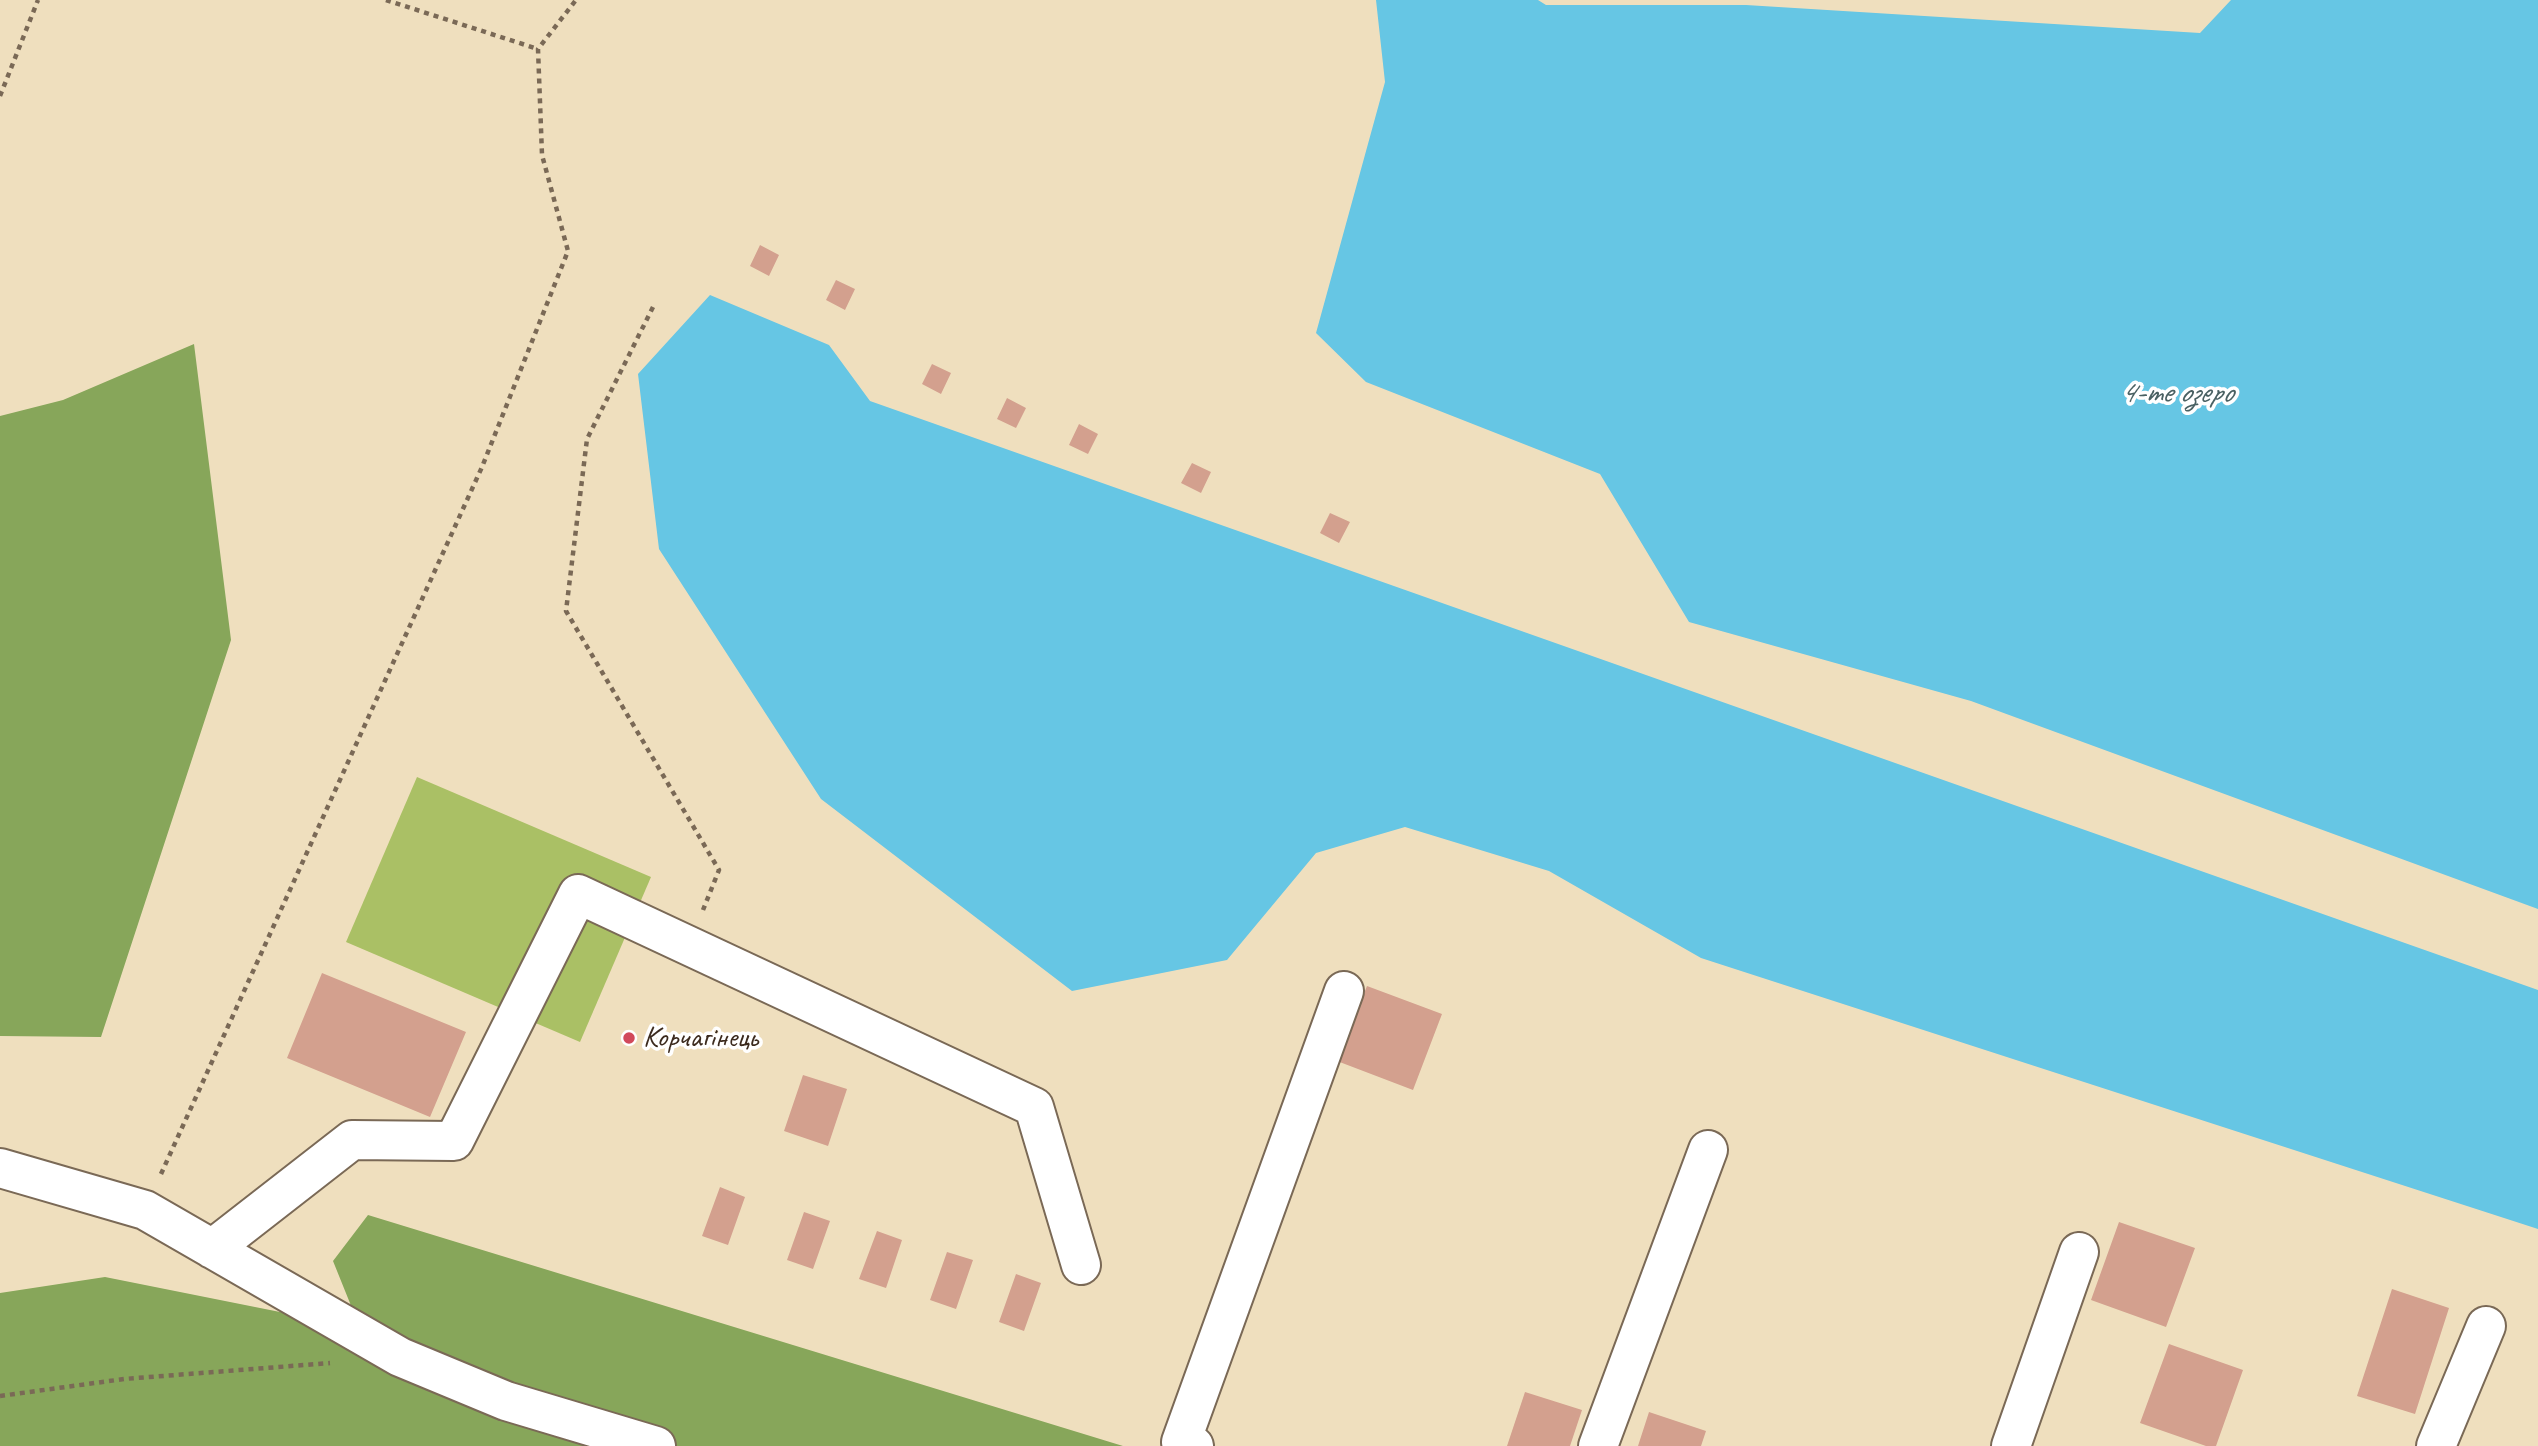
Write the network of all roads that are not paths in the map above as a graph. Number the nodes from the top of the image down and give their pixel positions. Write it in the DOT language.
graph roads {
  1 [pos="1344,991"];
  2 [pos="1708,1150"];
  3 [pos="0,1168"];
  4 [pos="212,1249"];
  5 [pos="2079,1252"];
  6 [pos="1082,1265"];
  7 [pos="2486,1326"];
  8 [pos="1187,1444"];
  9 [pos="656,1446"];
  10 [pos="1598,1446"];
  11 [pos="2011,1446"];
  12 [pos="2436,1446"];
  1 -- 8 [label="street"];
  2 -- 10 [label="street"];
  3 -- 4 [label="street"];
  4 -- 6 [label="street"];
  4 -- 9 [label="street"];
  5 -- 11 [label="street"];
  7 -- 12 [label="street"];
}
